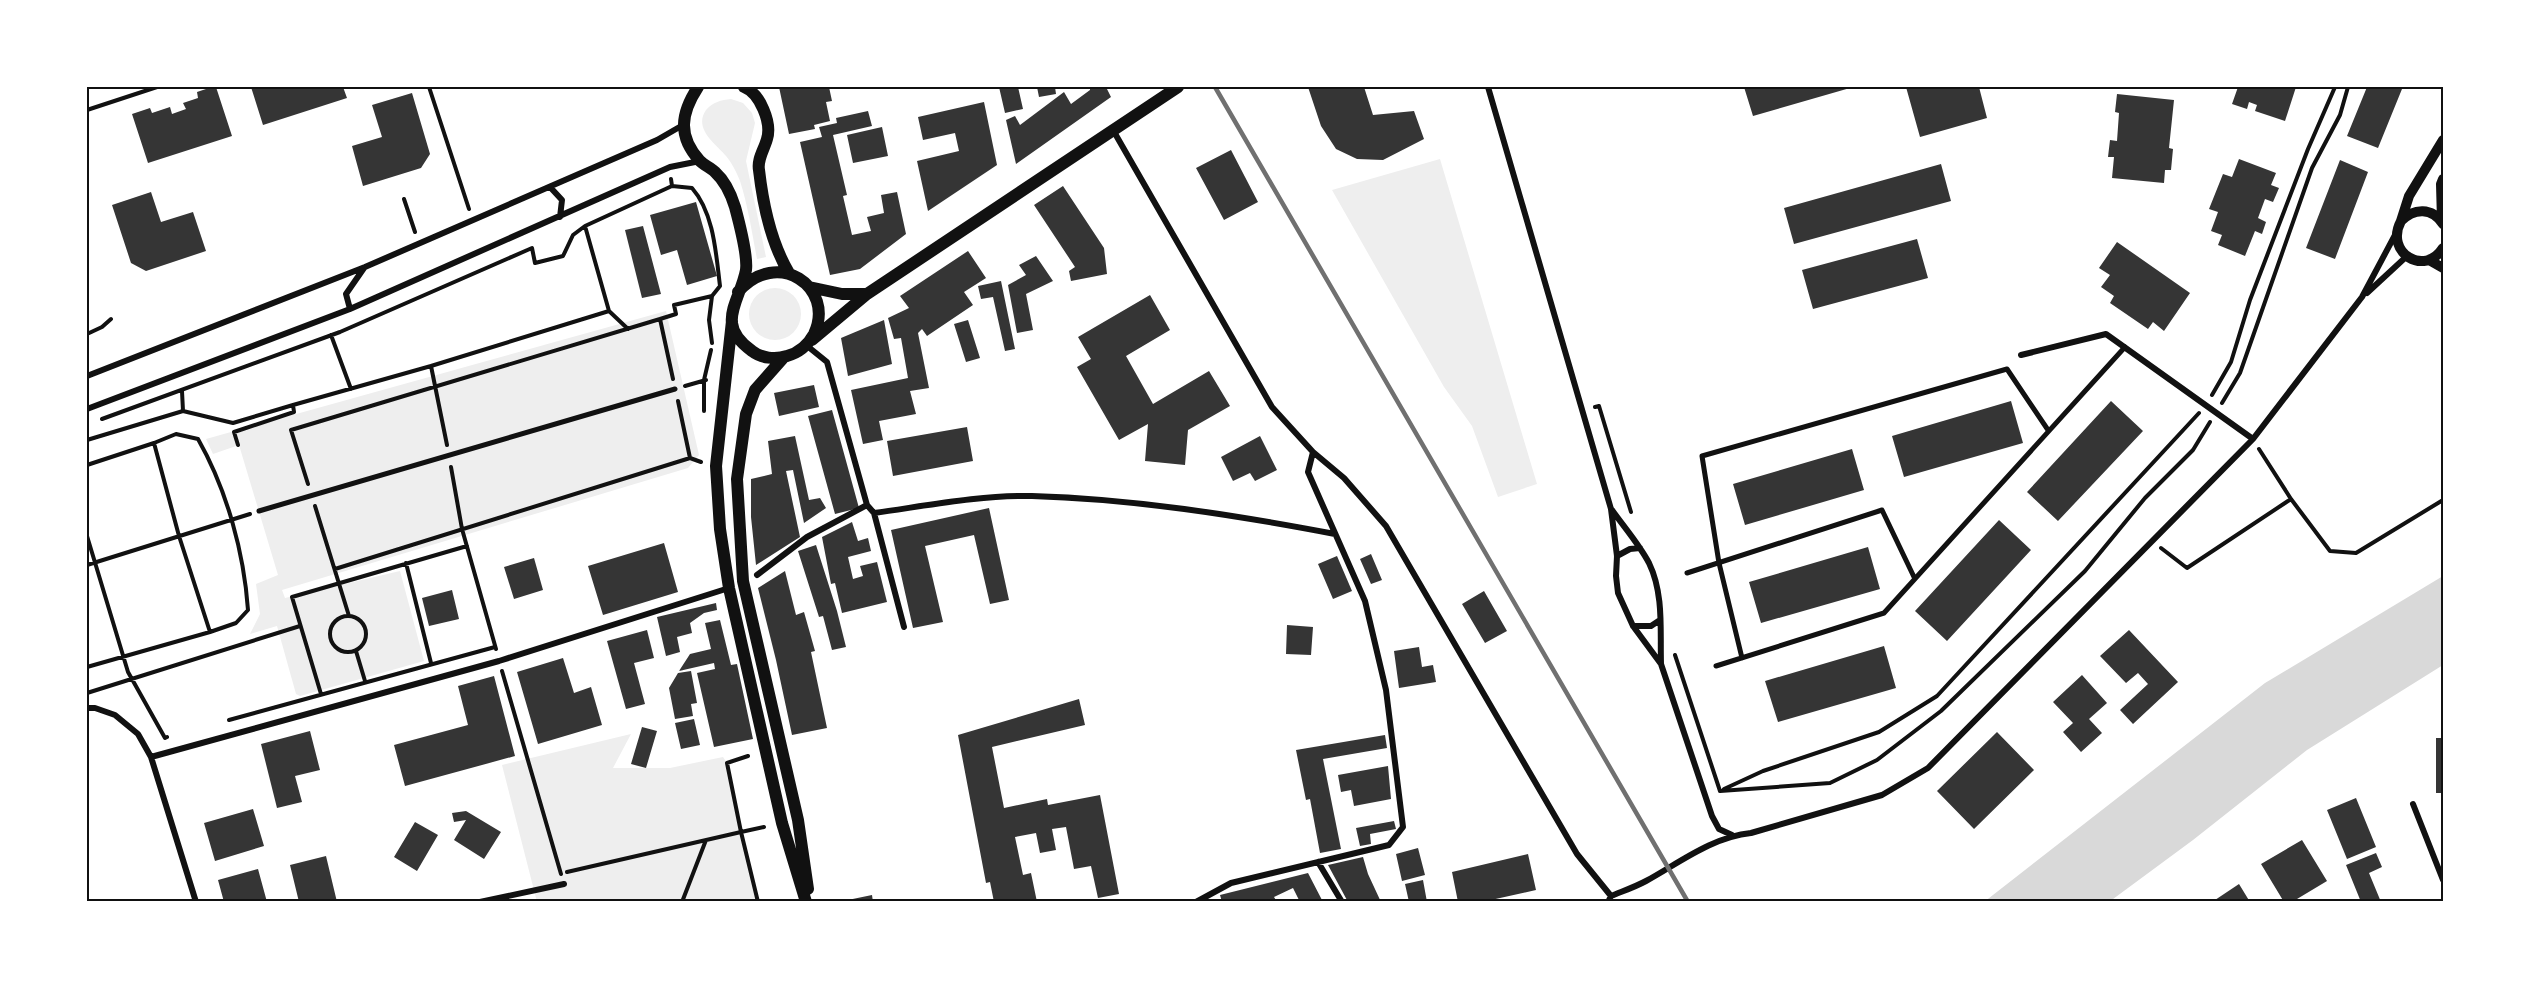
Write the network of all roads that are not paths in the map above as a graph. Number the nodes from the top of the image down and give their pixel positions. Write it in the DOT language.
graph roads {
  1 [pos="1178,87"];
  2 [pos="1488,87"];
  3 [pos="748,88"];
  4 [pos="700,89"];
  5 [pos="1162,92"];
  6 [pos="683,125"];
  7 [pos="1113,130"];
  8 [pos="2443,140"];
  9 [pos="700,161"];
  10 [pos="2443,179"];
  11 [pos="550,187"];
  12 [pos="560,217"];
  13 [pos="2401,221"];
  14 [pos="2442,222"];
  15 [pos="2397,232"];
  16 [pos="2443,248"];
  17 [pos="2407,256"];
  18 [pos="2429,260"];
  19 [pos="365,267"];
  20 [pos="2443,268"];
  21 [pos="789,273"];
  22 [pos="809,287"];
  23 [pos="738,292"];
  24 [pos="867,294"];
  25 [pos="2362,297"];
  26 [pos="350,309"];
  27 [pos="732,321"];
  28 [pos="806,345"];
  29 [pos="2125,346"];
  30 [pos="2021,355"];
  31 [pos="783,357"];
  32 [pos="87,376"];
  33 [pos="675,389"];
  34 [pos="87,409"];
  35 [pos="2048,430"];
  36 [pos="2253,439"];
  37 [pos="1313,452"];
  38 [pos="867,505"];
  39 [pos="1611,509"];
  40 [pos="259,512"];
  41 [pos="874,513"];
  42 [pos="1335,534"];
  43 [pos="1640,548"];
  44 [pos="1617,556"];
  45 [pos="1719,563"];
  46 [pos="1687,573"];
  47 [pos="757,575"];
  48 [pos="1914,577"];
  49 [pos="729,588"];
  50 [pos="1660,620"];
  51 [pos="1633,626"];
  52 [pos="904,627"];
  53 [pos="1742,658"];
  54 [pos="1661,664"];
  55 [pos="1716,666"];
  56 [pos="87,708"];
  57 [pos="151,757"];
  58 [pos="2413,804"];
  59 [pos="1732,835"];
  60 [pos="1318,862"];
  61 [pos="562,879"];
  62 [pos="2443,880"];
  63 [pos="1610,899"];
  64 [pos="196,902"];
  65 [pos="480,902"];
  66 [pos="808,902"];
  67 [pos="1196,902"];
  68 [pos="1342,902"];
  1 -- 5 [label="main road"];
  2 -- 39 [label="street"];
  3 -- 21 [label="main road"];
  4 -- 6 [label="main road"];
  5 -- 7 [label="main road"];
  6 -- 9 [label="main road"];
  6 -- 11 [label="street"];
  7 -- 24 [label="main road"];
  7 -- 37 [label="street"];
  8 -- 13 [label="street"];
  9 -- 12 [label="street"];
  9 -- 23 [label="main road"];
  10 -- 14 [label="street"];
  11 -- 12 [label="street"];
  11 -- 19 [label="street"];
  12 -- 26 [label="street"];
  13 -- 14 [label="street"];
  13 -- 15 [label="street"];
  15 -- 17 [label="street"];
  15 -- 25 [label="street"];
  16 -- 18 [label="street"];
  17 -- 18 [label="street"];
  17 -- 25 [label="street"];
  18 -- 20 [label="street"];
  19 -- 26 [label="street"];
  19 -- 32 [label="street"];
  21 -- 22 [label="main road"];
  21 -- 23 [label="main road"];
  22 -- 24 [label="main road"];
  22 -- 28 [label="main road"];
  23 -- 27 [label="main road"];
  24 -- 28 [label="main road"];
  25 -- 36 [label="street"];
  26 -- 34 [label="street"];
  27 -- 31 [label="main road"];
  27 -- 49 [label="main road"];
  28 -- 31 [label="main road"];
  28 -- 38 [label="street"];
  29 -- 30 [label="street"];
  29 -- 35 [label="street"];
  29 -- 36 [label="street"];
  31 -- 66 [label="main road"];
  33 -- 40 [label="street"];
  35 -- 45 [label="street"];
  35 -- 48 [label="street"];
  36 -- 59 [label="street"];
  37 -- 42 [label="street"];
  37 -- 63 [label="street"];
  38 -- 41 [label="street"];
  38 -- 47 [label="street"];
  39 -- 43 [label="street"];
  39 -- 44 [label="street"];
  41 -- 42 [label="street"];
  41 -- 52 [label="street"];
  42 -- 60 [label="street"];
  43 -- 44 [label="street"];
  43 -- 50 [label="street"];
  44 -- 51 [label="street"];
  45 -- 46 [label="street"];
  45 -- 48 [label="street"];
  45 -- 53 [label="street"];
  48 -- 53 [label="street"];
  49 -- 57 [label="street"];
  49 -- 66 [label="main road"];
  50 -- 51 [label="street"];
  50 -- 54 [label="street"];
  51 -- 54 [label="street"];
  53 -- 55 [label="street"];
  54 -- 59 [label="street"];
  56 -- 57 [label="street"];
  57 -- 64 [label="street"];
  58 -- 62 [label="street"];
  59 -- 63 [label="street"];
  60 -- 67 [label="street"];
  60 -- 68 [label="street"];
  61 -- 65 [label="street"];
}
